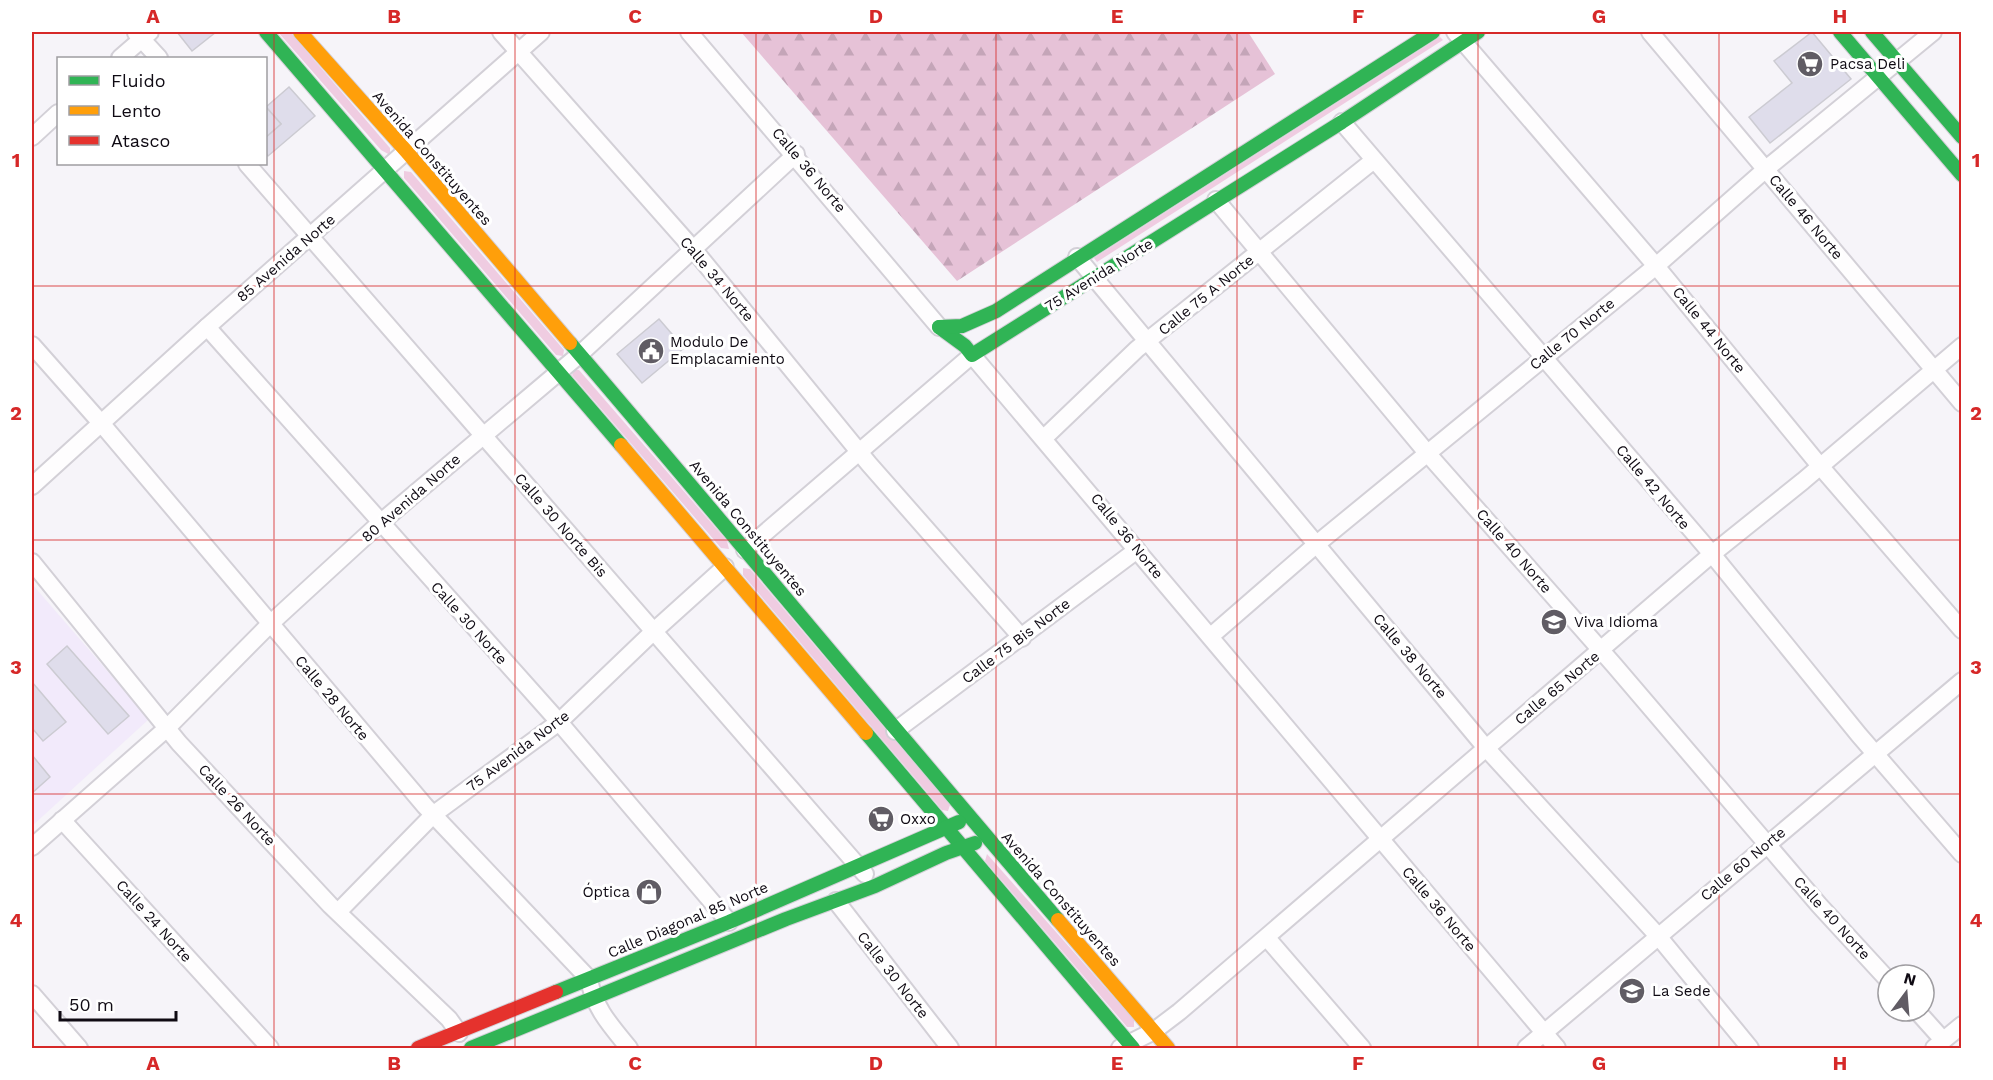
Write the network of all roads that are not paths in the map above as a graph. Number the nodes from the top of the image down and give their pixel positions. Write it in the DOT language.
graph roads {
  1 [pos="266,32"];
  2 [pos="300,32"];
  3 [pos="501,32"];
  4 [pos="541,32"];
  5 [pos="689,32"];
  6 [pos="1433,32"];
  7 [pos="1478,32"];
  8 [pos="1650,32"];
  9 [pos="1840,32"];
  10 [pos="1872,32"];
  11 [pos="1933,32"];
  12 [pos="142,34"];
  13 [pos="1459,36"];
  14 [pos="519,52"];
  15 [pos="121,57"];
  16 [pos="158,57"];
  17 [pos="1897,62"];
  18 [pos="1878,77"];
  19 [pos="57,114"];
  20 [pos="1342,122"];
  21 [pos="32,135"];
  22 [pos="1962,137"];
  23 [pos="407,152"];
  24 [pos="796,154"];
  25 [pos="1374,160"];
  26 [pos="248,165"];
  27 [pos="1766,169"];
  28 [pos="383,171"];
  29 [pos="1962,175"];
  30 [pos="1216,200"];
  31 [pos="311,237"];
  32 [pos="694,250"];
  33 [pos="1259,252"];
  34 [pos="1077,257"];
  35 [pos="1656,266"];
  36 [pos="1095,280"];
  37 [pos="207,327"];
  38 [pos="939,327"];
  39 [pos="1147,341"];
  40 [pos="32,345"];
  41 [pos="1962,346"];
  42 [pos="579,355"];
  43 [pos="972,355"];
  44 [pos="1543,356"];
  45 [pos="1933,370"];
  46 [pos="558,373"];
  47 [pos="1962,404"];
  48 [pos="101,423"];
  49 [pos="483,436"];
  50 [pos="1044,438"];
  51 [pos="858,451"];
  52 [pos="1428,454"];
  53 [pos="1820,466"];
  54 [pos="32,486"];
  55 [pos="380,523"];
  56 [pos="1317,543"];
  57 [pos="745,550"];
  58 [pos="1137,550"];
  59 [pos="1712,554"];
  60 [pos="32,562"];
  61 [pos="726,567"];
  62 [pos="270,624"];
  63 [pos="1962,630"];
  64 [pos="654,631"];
  65 [pos="1211,636"];
  66 [pos="1022,638"];
  67 [pos="1602,651"];
  68 [pos="1962,681"];
  69 [pos="559,722"];
  70 [pos="166,729"];
  71 [pos="895,731"];
  72 [pos="1486,748"];
  73 [pos="1875,753"];
  74 [pos="434,814"];
  75 [pos="969,818"];
  76 [pos="62,819"];
  77 [pos="946,827"];
  78 [pos="987,838"];
  79 [pos="1380,840"];
  80 [pos="1766,844"];
  81 [pos="32,847"];
  82 [pos="963,848"];
  83 [pos="1962,854"];
  84 [pos="858,866"];
  85 [pos="875,886"];
  86 [pos="836,900"];
  87 [pos="338,912"];
  88 [pos="729,922"];
  89 [pos="1658,936"];
  90 [pos="1267,938"];
  91 [pos="1876,967"];
  92 [pos="589,979"];
  93 [pos="32,994"];
  94 [pos="592,998"];
  95 [pos="1925,1023"];
  96 [pos="1962,1025"];
  97 [pos="1154,1031"];
  98 [pos="459,1033"];
  99 [pos="1544,1033"];
  100 [pos="1938,1044"];
  101 [pos="1127,1047"];
  102 [pos="79,1048"];
  103 [pos="270,1048"];
  104 [pos="418,1048"];
  105 [pos="471,1048"];
  106 [pos="629,1048"];
  107 [pos="950,1048"];
  108 [pos="1168,1048"];
  109 [pos="1362,1048"];
  110 [pos="1526,1048"];
  111 [pos="1557,1048"];
  112 [pos="1750,1048"];
  1 -- 28 [label="main road"];
  2 -- 23 [label="main road, Avenida Constituyentes"];
  3 -- 14 [label="street, Calle 34 Norte"];
  4 -- 14 [label="street, 85 Avenida Norte"];
  5 -- 24 [label="street, Calle 36 Norte"];
  6 -- 34 [label="main road, 75 Avenida Norte"];
  7 -- 13 [label="main road, 75 Avenida Norte"];
  8 -- 27 [label="street, Calle 46 Norte"];
  9 -- 18 [label="main road"];
  10 -- 17 [label="main road"];
  11 -- 17 [label="street, Calle 70 Norte"];
  12 -- 15 [label="street"];
  12 -- 16 [label="street"];
  13 -- 20 [label="main road, 75 Avenida Norte"];
  13 -- 35 [label="street, Calle 44 Norte"];
  14 -- 23 [label="street, 85 Avenida Norte"];
  14 -- 32 [label="street, Calle 34 Norte"];
  17 -- 18 [label="street, Calle 70 Norte"];
  17 -- 22 [label="main road"];
  18 -- 27 [label="street, Calle 70 Norte"];
  18 -- 29 [label="main road"];
  19 -- 21 [label="street"];
  20 -- 25 [label="street, Calle 42 Norte"];
  20 -- 30 [label="main road, 75 Avenida Norte"];
  23 -- 28 [label="street, 85 Avenida Norte"];
  23 -- 42 [label="main road, Avenida Constituyentes"];
  24 -- 32 [label="street, 80 Avenida Norte"];
  24 -- 38 [label="street, Calle 36 Norte"];
  25 -- 33 [label="street, Calle 75 A Norte"];
  25 -- 44 [label="street, Calle 42 Norte"];
  26 -- 31 [label="street, Calle 30 Norte Bis"];
  27 -- 35 [label="street, Calle 70 Norte"];
  27 -- 45 [label="street, Calle 46 Norte"];
  28 -- 31 [label="street, 85 Avenida Norte"];
  28 -- 46 [label="main road"];
  30 -- 33 [label="street, Calle 40 Norte"];
  30 -- 36 [label="main road, 75 Avenida Norte"];
  31 -- 37 [label="street, 85 Avenida Norte"];
  31 -- 49 [label="street, Calle 30 Norte Bis"];
  32 -- 42 [label="street, 80 Avenida Norte"];
  32 -- 51 [label="street, Calle 34 Norte"];
  33 -- 39 [label="street, Calle 75 A Norte"];
  33 -- 52 [label="street, Calle 40 Norte"];
  34 -- 36 [label="street, Calle 38 Norte"];
  34 -- 38 [label="main road, 75 Avenida Norte"];
  35 -- 44 [label="street, Calle 70 Norte"];
  35 -- 53 [label="street, Calle 44 Norte"];
  36 -- 39 [label="street, Calle 38 Norte"];
  36 -- 43 [label="main road, 75 Avenida Norte"];
  37 -- 48 [label="street, 85 Avenida Norte"];
  37 -- 55 [label="street, Calle 30 Norte"];
  38 -- 43 [label="main road, Calle 36 Norte"];
  39 -- 50 [label="street, Calle 75 A Norte"];
  39 -- 56 [label="street, Calle 38 Norte"];
  40 -- 48 [label="street, Calle 28 Norte"];
  41 -- 45 [label="street, Calle 65 Norte"];
  42 -- 46 [label="street, 80 Avenida Norte"];
  42 -- 57 [label="main road, Avenida Constituyentes"];
  43 -- 50 [label="street, Calle 36 Norte"];
  43 -- 51 [label="street, 75 Avenida Norte"];
  44 -- 52 [label="street, Calle 70 Norte"];
  44 -- 59 [label="street, Calle 42 Norte"];
  45 -- 47 [label="street, Calle 46 Norte"];
  45 -- 53 [label="street, Calle 65 Norte"];
  46 -- 49 [label="street, 80 Avenida Norte"];
  46 -- 61 [label="main road"];
  48 -- 54 [label="street, 85 Avenida Norte"];
  48 -- 62 [label="street, Calle 28 Norte"];
  49 -- 55 [label="street, 80 Avenida Norte"];
  49 -- 64 [label="street, Calle 30 Norte Bis"];
  50 -- 58 [label="street, Calle 36 Norte"];
  51 -- 57 [label="street, 75 Avenida Norte"];
  51 -- 66 [label="street, Calle 34 Norte"];
  52 -- 56 [label="street, Calle 70 Norte"];
  52 -- 67 [label="street, Calle 40 Norte"];
  53 -- 59 [label="street, Calle 65 Norte"];
  53 -- 63 [label="street, Calle 44 Norte"];
  55 -- 62 [label="street, 80 Avenida Norte"];
  55 -- 69 [label="street, Calle 30 Norte"];
  56 -- 65 [label="street, Calle 70 Norte"];
  56 -- 72 [label="street, Calle 38 Norte"];
  57 -- 71 [label="main road, Avenida Constituyentes"];
  58 -- 65 [label="street, Calle 36 Norte"];
  58 -- 66 [label="street, Calle 75 Bis Norte"];
  59 -- 67 [label="street, Calle 65 Norte"];
  59 -- 73 [label="street, Calle 42 Norte"];
  60 -- 70 [label="street, Calle 26 Norte"];
  61 -- 64 [label="street, 75 Avenida Norte"];
  61 -- 77 [label="main road"];
  62 -- 70 [label="street, 80 Avenida Norte"];
  62 -- 74 [label="street, Calle 28 Norte"];
  64 -- 69 [label="street, 75 Avenida Norte"];
  64 -- 84 [label="street, Calle 30 Norte Bis"];
  65 -- 79 [label="street, Calle 36 Norte"];
  66 -- 71 [label="street, Calle 75 Bis Norte"];
  67 -- 72 [label="street, Calle 65 Norte"];
  67 -- 80 [label="street, Calle 40 Norte"];
  68 -- 73 [label="street, Calle 60 Norte"];
  69 -- 74 [label="street, 75 Avenida Norte"];
  69 -- 88 [label="street, Calle 30 Norte"];
  70 -- 76 [label="street, 80 Avenida Norte"];
  70 -- 87 [label="street, Calle 26 Norte"];
  71 -- 75 [label="main road, Avenida Constituyentes"];
  72 -- 79 [label="street, Calle 65 Norte"];
  72 -- 89 [label="street, Calle 38 Norte"];
  73 -- 80 [label="street, Calle 60 Norte"];
  73 -- 83 [label="street, Calle 42 Norte"];
  74 -- 87 [label="street, 75 Avenida Norte"];
  74 -- 92 [label="street, Calle 28 Norte"];
  75 -- 77 [label="main road, Calle Diagonal 85 Norte"];
  75 -- 78 [label="main road, Avenida Constituyentes"];
  76 -- 81 [label="street, 80 Avenida Norte"];
  76 -- 103 [label="street, Calle 24 Norte"];
  77 -- 82 [label="main road"];
  77 -- 84 [label="main road, Calle Diagonal 85 Norte"];
  78 -- 82 [label="main road"];
  78 -- 97 [label="main road, Avenida Constituyentes"];
  79 -- 90 [label="street, Calle 65 Norte"];
  79 -- 99 [label="street, Calle 36 Norte"];
  80 -- 89 [label="street, Calle 60 Norte"];
  80 -- 91 [label="street, Calle 40 Norte"];
  82 -- 85 [label="main road"];
  82 -- 101 [label="main road"];
  84 -- 85 [label="street, Calle 30 Norte Bis"];
  84 -- 88 [label="main road, Calle Diagonal 85 Norte"];
  85 -- 86 [label="main road"];
  86 -- 94 [label="main road"];
  86 -- 107 [label="street, Calle 30 Norte"];
  87 -- 98 [label="street, Calle 26 Norte"];
  88 -- 92 [label="main road, Calle Diagonal 85 Norte"];
  89 -- 99 [label="street, Calle 60 Norte"];
  89 -- 112 [label="street, Calle 38 Norte"];
  90 -- 97 [label="street, Calle 65 Norte"];
  90 -- 109 [label="street"];
  92 -- 94 [label="street"];
  92 -- 98 [label="main road, Calle Diagonal 85 Norte"];
  93 -- 102 [label="street"];
  94 -- 105 [label="main road"];
  94 -- 106 [label="street"];
  95 -- 100 [label="street"];
  96 -- 100 [label="street"];
  97 -- 101 [label="street, Calle 65 Norte"];
  97 -- 108 [label="main road, Avenida Constituyentes"];
  98 -- 104 [label="main road, Calle Diagonal 85 Norte"];
  99 -- 110 [label="street, Calle 60 Norte"];
  99 -- 111 [label="street, Calle 36 Norte"];
}
